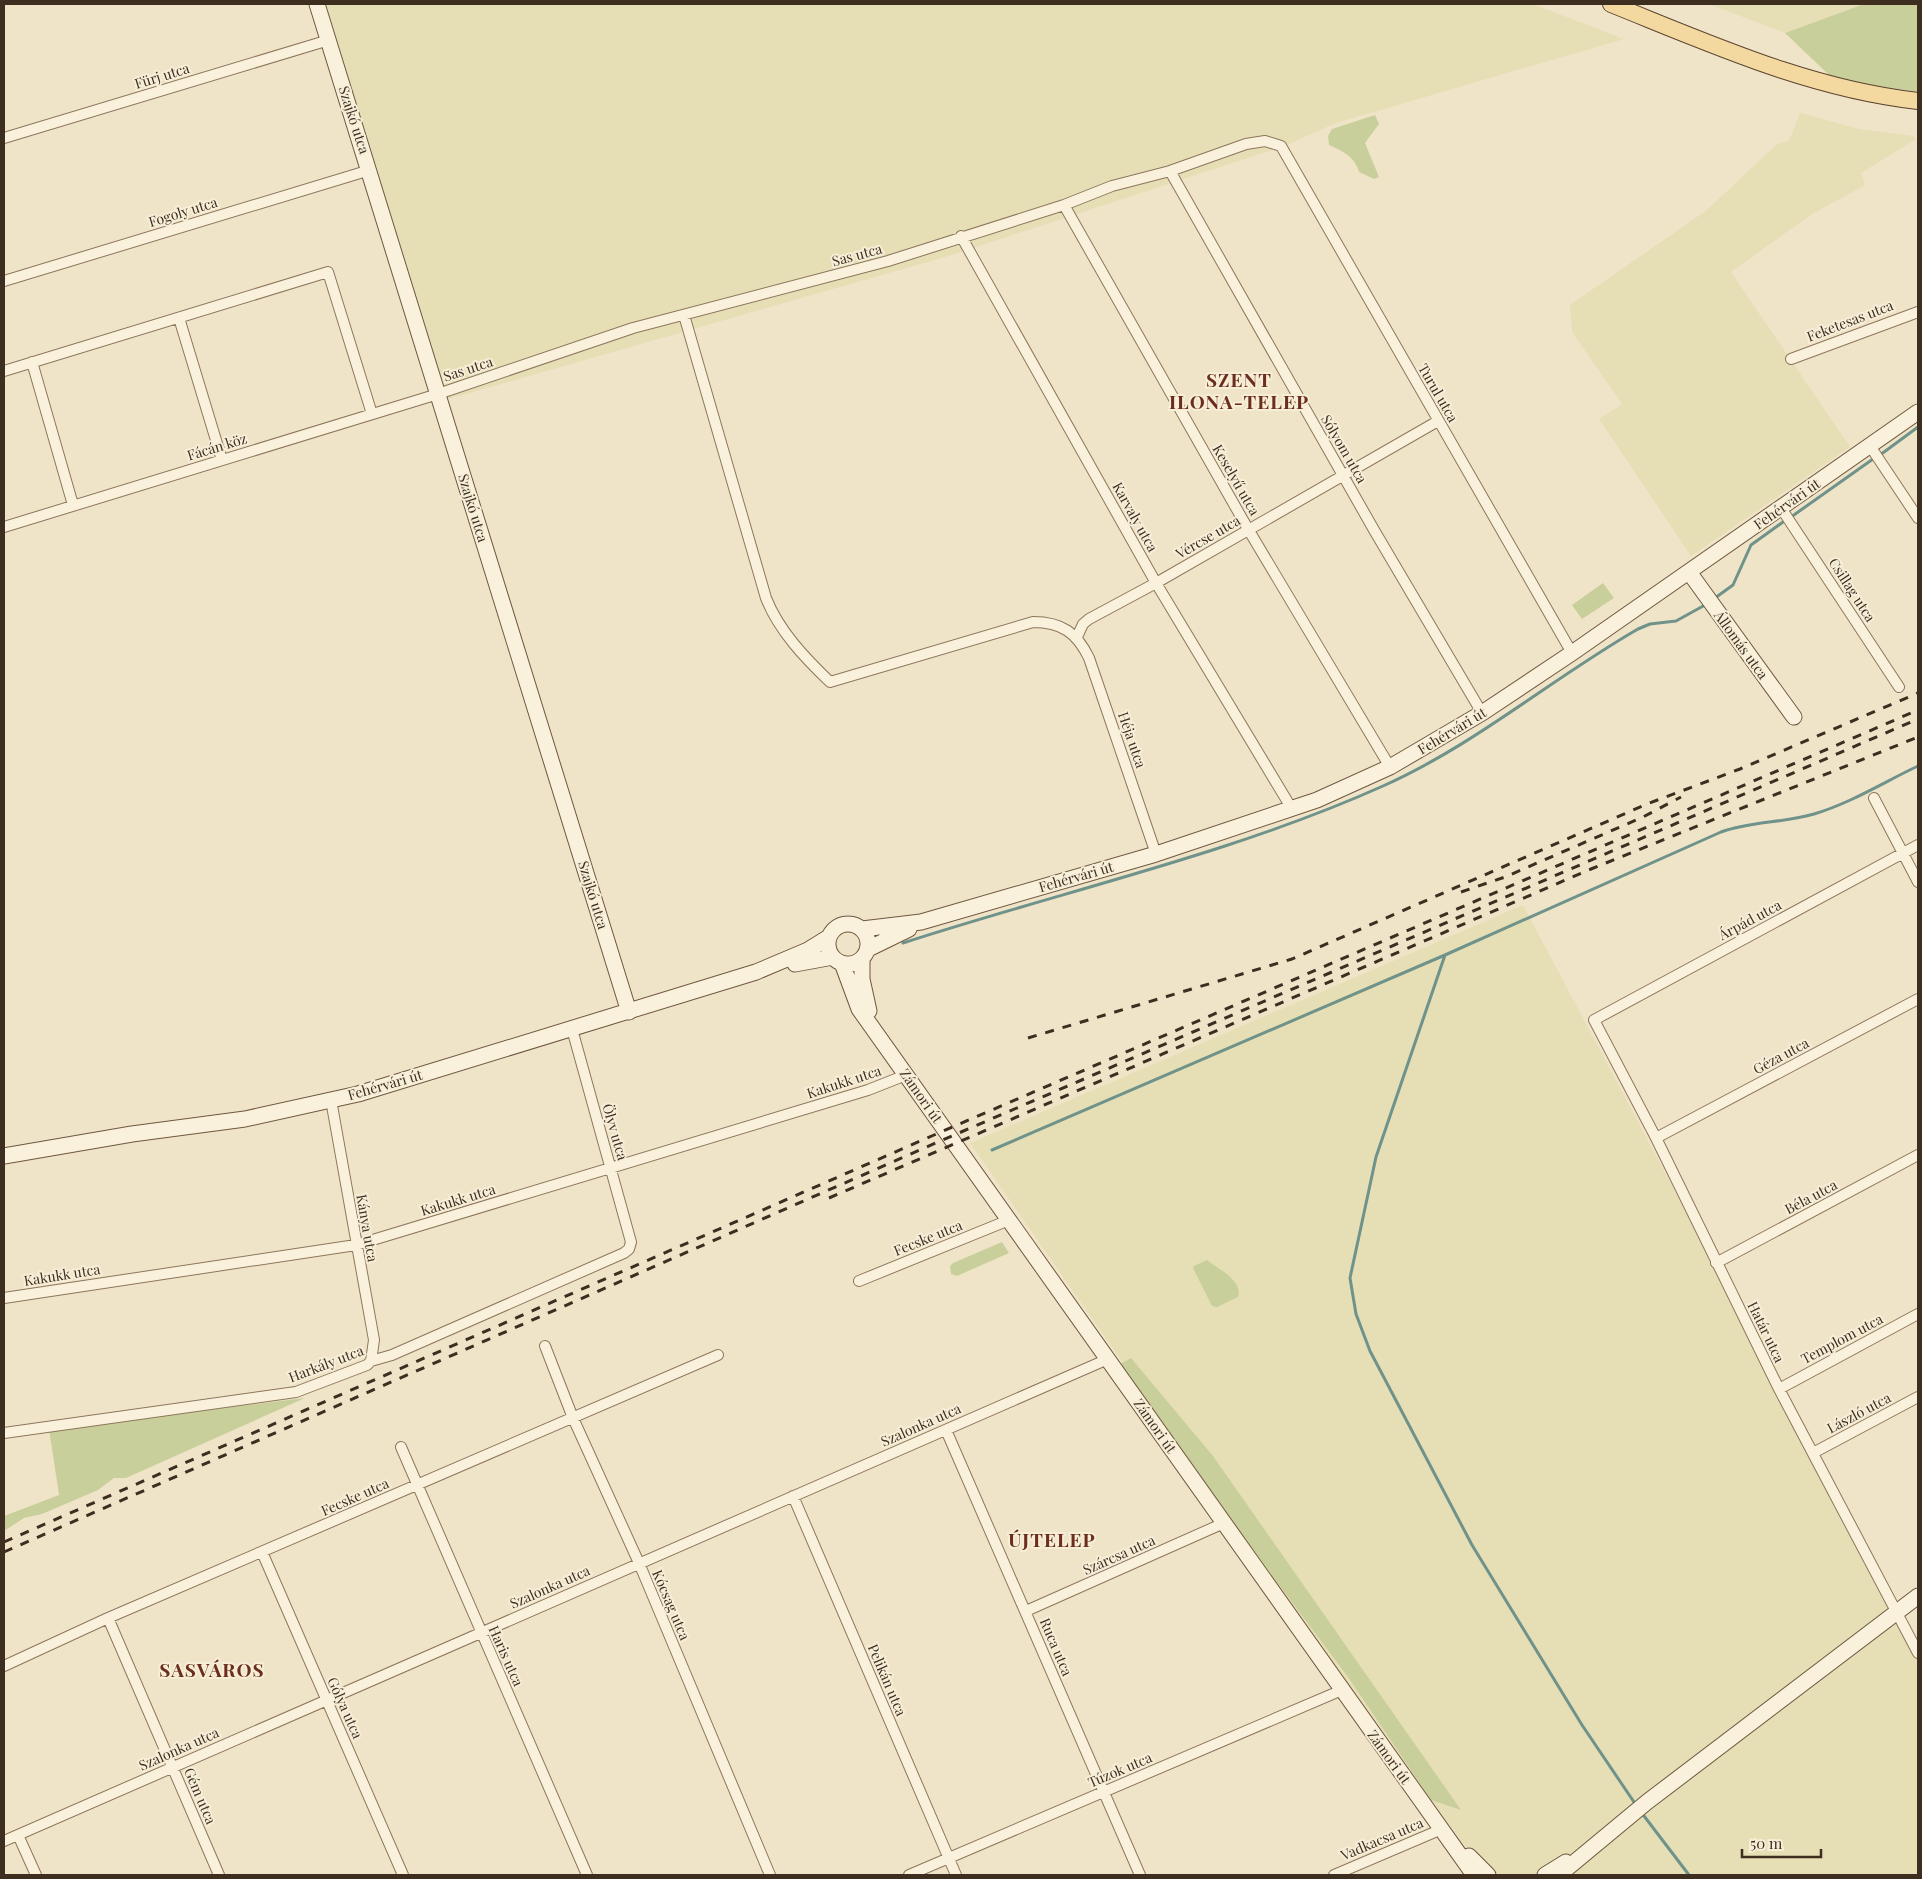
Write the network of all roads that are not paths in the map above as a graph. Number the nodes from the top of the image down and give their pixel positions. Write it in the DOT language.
graph roads {
  1 [pos="317,4"];
  2 [pos="1611,4"];
  3 [pos="328,40"];
  4 [pos="1918,101"];
  5 [pos="4,138"];
  6 [pos="1280,146"];
  7 [pos="370,170"];
  8 [pos="1170,171"];
  9 [pos="1064,205"];
  10 [pos="961,236"];
  11 [pos="4,281"];
  12 [pos="1918,312"];
  13 [pos="684,315"];
  14 [pos="179,318"];
  15 [pos="1791,359"];
  16 [pos="32,362"];
  17 [pos="4,371"];
  18 [pos="438,394"];
  19 [pos="1918,412"];
  20 [pos="372,414"];
  21 [pos="1438,421"];
  22 [pos="1870,446"];
  23 [pos="222,460"];
  24 [pos="1343,476"];
  25 [pos="73,505"];
  26 [pos="1781,508"];
  27 [pos="1918,518"];
  28 [pos="4,527"];
  29 [pos="1248,529"];
  30 [pos="1689,572"];
  31 [pos="1156,583"];
  32 [pos="1077,638"];
  33 [pos="1572,653"];
  34 [pos="1899,687"];
  35 [pos="1482,714"];
  36 [pos="1794,717"];
  37 [pos="1390,767"];
  38 [pos="1874,798"];
  39 [pos="1292,809"];
  40 [pos="1918,845"];
  41 [pos="1903,853"];
  42 [pos="1156,854"];
  43 [pos="1918,882"];
  44 [pos="922,922"];
  45 [pos="862,928"];
  46 [pos="829,937"];
  47 [pos="865,954"];
  48 [pos="838,960"];
  49 [pos="756,972"];
  50 [pos="1918,999"];
  51 [pos="629,1012"];
  52 [pos="1594,1020"];
  53 [pos="870,1022"];
  54 [pos="572,1029"];
  55 [pos="906,1075"];
  56 [pos="331,1100"];
  57 [pos="1656,1138"];
  58 [pos="1918,1155"];
  59 [pos="4,1156"];
  60 [pos="611,1169"];
  61 [pos="1009,1220"];
  62 [pos="631,1242"];
  63 [pos="356,1245"];
  64 [pos="1716,1263"];
  65 [pos="859,1281"];
  66 [pos="4,1298"];
  67 [pos="1918,1314"];
  68 [pos="545,1346"];
  69 [pos="718,1355"];
  70 [pos="1108,1359"];
  71 [pos="371,1361"];
  72 [pos="1779,1389"];
  73 [pos="1918,1397"];
  74 [pos="572,1418"];
  75 [pos="946,1430"];
  76 [pos="4,1433"];
  77 [pos="402,1447"];
  78 [pos="1813,1454"];
  79 [pos="416,1485"];
  80 [pos="793,1496"];
  81 [pos="1224,1523"];
  82 [pos="262,1552"];
  83 [pos="639,1564"];
  84 [pos="1918,1596"];
  85 [pos="1026,1611"];
  86 [pos="1897,1612"];
  87 [pos="108,1618"];
  88 [pos="481,1632"];
  89 [pos="1918,1653"];
  90 [pos="4,1666"];
  91 [pos="1342,1690"];
  92 [pos="327,1700"];
  93 [pos="173,1767"];
  94 [pos="1104,1792"];
  95 [pos="1442,1829"];
  96 [pos="18,1835"];
  97 [pos="4,1841"];
  98 [pos="1599,1841"];
  99 [pos="949,1859"];
  100 [pos="36,1875"];
  101 [pos="220,1875"];
  102 [pos="403,1875"];
  103 [pos="587,1875"];
  104 [pos="770,1875"];
  105 [pos="909,1875"];
  106 [pos="956,1875"];
  107 [pos="1140,1875"];
  108 [pos="1334,1875"];
  109 [pos="1474,1875"];
  110 [pos="1488,1875"];
  111 [pos="1545,1875"];
  112 [pos="1559,1875"];
  1 -- 3 [label="main road, Szajkó utca"];
  2 -- 4 [label="main road"];
  3 -- 5 [label="street, Fürj utca"];
  3 -- 7 [label="main road, Szajkó utca"];
  6 -- 8 [label="street, Sas utca"];
  6 -- 21 [label="street, Turul utca"];
  7 -- 11 [label="street, Fogoly utca"];
  7 -- 18 [label="main road, Szajkó utca"];
  8 -- 9 [label="street, Sas utca"];
  8 -- 24 [label="street, Sólyom utca"];
  9 -- 10 [label="street, Sas utca"];
  9 -- 29 [label="street, Keselyű utca"];
  10 -- 13 [label="street, Sas utca"];
  10 -- 31 [label="street, Karvaly utca"];
  12 -- 15 [label="street, Feketesas utca"];
  13 -- 18 [label="street, Sas utca"];
  13 -- 32 [label="street"];
  14 -- 16 [label="street"];
  14 -- 20 [label="street"];
  14 -- 23 [label="street"];
  16 -- 17 [label="street"];
  16 -- 25 [label="street"];
  18 -- 20 [label="street, Fácán köz"];
  18 -- 51 [label="main road, Szajkó utca"];
  19 -- 22 [label="main road, Fehérvári út"];
  20 -- 23 [label="street, Fácán köz"];
  21 -- 24 [label="street, Vércse utca"];
  21 -- 33 [label="street, Turul utca"];
  22 -- 26 [label="main road, Fehérvári út"];
  22 -- 27 [label="street"];
  23 -- 25 [label="street, Fácán köz"];
  24 -- 29 [label="street, Vércse utca"];
  24 -- 35 [label="street, Sólyom utca"];
  25 -- 28 [label="street, Fácán köz"];
  26 -- 30 [label="main road, Fehérvári út"];
  26 -- 34 [label="street, Csillag utca"];
  29 -- 31 [label="street, Vércse utca"];
  29 -- 37 [label="street, Keselyű utca"];
  30 -- 33 [label="main road, Fehérvári út"];
  30 -- 36 [label="main road, Állomás utca"];
  31 -- 32 [label="street, Vércse utca"];
  31 -- 39 [label="street, Karvaly utca"];
  32 -- 42 [label="street, Héja utca"];
  33 -- 35 [label="main road, Fehérvári út"];
  35 -- 37 [label="main road, Fehérvári út"];
  37 -- 39 [label="main road, Fehérvári út"];
  38 -- 41 [label="street"];
  39 -- 42 [label="main road, Fehérvári út"];
  40 -- 41 [label="street, Árpád utca"];
  41 -- 43 [label="street"];
  41 -- 52 [label="street, Árpád utca"];
  42 -- 44 [label="main road, Fehérvári út"];
  44 -- 45 [label="main road, Fehérvári út"];
  44 -- 47 [label="main road, Fehérvári út"];
  45 -- 46 [label="main road"];
  45 -- 47 [label="main road"];
  46 -- 48 [label="main road"];
  46 -- 49 [label="main road, Fehérvári út"];
  47 -- 48 [label="main road"];
  47 -- 53 [label="main road, Zámori út"];
  48 -- 49 [label="main road, Fehérvári út"];
  48 -- 53 [label="main road, Zámori út"];
  49 -- 51 [label="main road, Fehérvári út"];
  50 -- 57 [label="street, Géza utca"];
  51 -- 54 [label="main road, Fehérvári út"];
  52 -- 57 [label="street, Határ utca"];
  53 -- 55 [label="main road, Zámori út"];
  54 -- 56 [label="main road, Fehérvári út"];
  54 -- 60 [label="street, Ölyv utca"];
  55 -- 60 [label="street, Kakukk utca"];
  55 -- 61 [label="main road, Zámori út"];
  56 -- 59 [label="main road, Fehérvári út"];
  56 -- 63 [label="street, Kánya utca"];
  57 -- 64 [label="street, Határ utca"];
  58 -- 64 [label="street, Béla utca"];
  60 -- 62 [label="street, Ölyv utca"];
  60 -- 63 [label="street, Kakukk utca"];
  61 -- 65 [label="street, Fecske utca"];
  61 -- 70 [label="main road, Zámori út"];
  62 -- 71 [label="street, Harkály utca"];
  63 -- 66 [label="street, Kakukk utca"];
  63 -- 71 [label="street, Kánya utca"];
  64 -- 72 [label="street, Határ utca"];
  67 -- 72 [label="street, Templom utca"];
  68 -- 74 [label="street, Kócsag utca"];
  69 -- 74 [label="street, Fecske utca"];
  70 -- 75 [label="street, Szalonka utca"];
  70 -- 81 [label="main road, Zámori út"];
  71 -- 76 [label="street, Harkály utca"];
  72 -- 78 [label="street, Határ utca"];
  73 -- 78 [label="street, László utca"];
  74 -- 79 [label="street, Fecske utca"];
  74 -- 83 [label="street, Kócsag utca"];
  75 -- 80 [label="street, Szalonka utca"];
  75 -- 85 [label="street, Ruca utca"];
  77 -- 79 [label="street, Haris utca"];
  78 -- 86 [label="street, Határ utca"];
  79 -- 82 [label="street, Fecske utca"];
  79 -- 88 [label="street, Haris utca"];
  80 -- 83 [label="street, Szalonka utca"];
  80 -- 99 [label="street, Pelikán utca"];
  81 -- 85 [label="street, Szárcsa utca"];
  81 -- 91 [label="main road, Zámori út"];
  82 -- 87 [label="street, Fecske utca"];
  82 -- 92 [label="street, Gólya utca"];
  83 -- 88 [label="street, Szalonka utca"];
  83 -- 104 [label="street, Kócsag utca"];
  84 -- 86 [label="main road"];
  85 -- 94 [label="street, Ruca utca"];
  86 -- 89 [label="street, Határ utca"];
  86 -- 98 [label="main road"];
  87 -- 90 [label="street, Fecske utca"];
  87 -- 93 [label="street, Gém utca"];
  88 -- 92 [label="street, Szalonka utca"];
  88 -- 103 [label="street, Haris utca"];
  91 -- 94 [label="street, Túzok utca"];
  91 -- 95 [label="main road, Zámori út"];
  92 -- 93 [label="street, Szalonka utca"];
  92 -- 102 [label="street, Gólya utca"];
  93 -- 96 [label="street, Szalonka utca"];
  93 -- 101 [label="street, Gém utca"];
  94 -- 99 [label="street, Túzok utca"];
  94 -- 107 [label="street, Ruca utca"];
  95 -- 108 [label="street, Vadkacsa utca"];
  95 -- 109 [label="main road, Zámori út"];
  95 -- 110 [label="main road, Zámori út"];
  96 -- 97 [label="street, Szalonka utca"];
  96 -- 100 [label="street"];
  98 -- 111 [label="main road"];
  98 -- 112 [label="main road"];
  99 -- 105 [label="street, Túzok utca"];
  99 -- 106 [label="street, Pelikán utca"];
}
